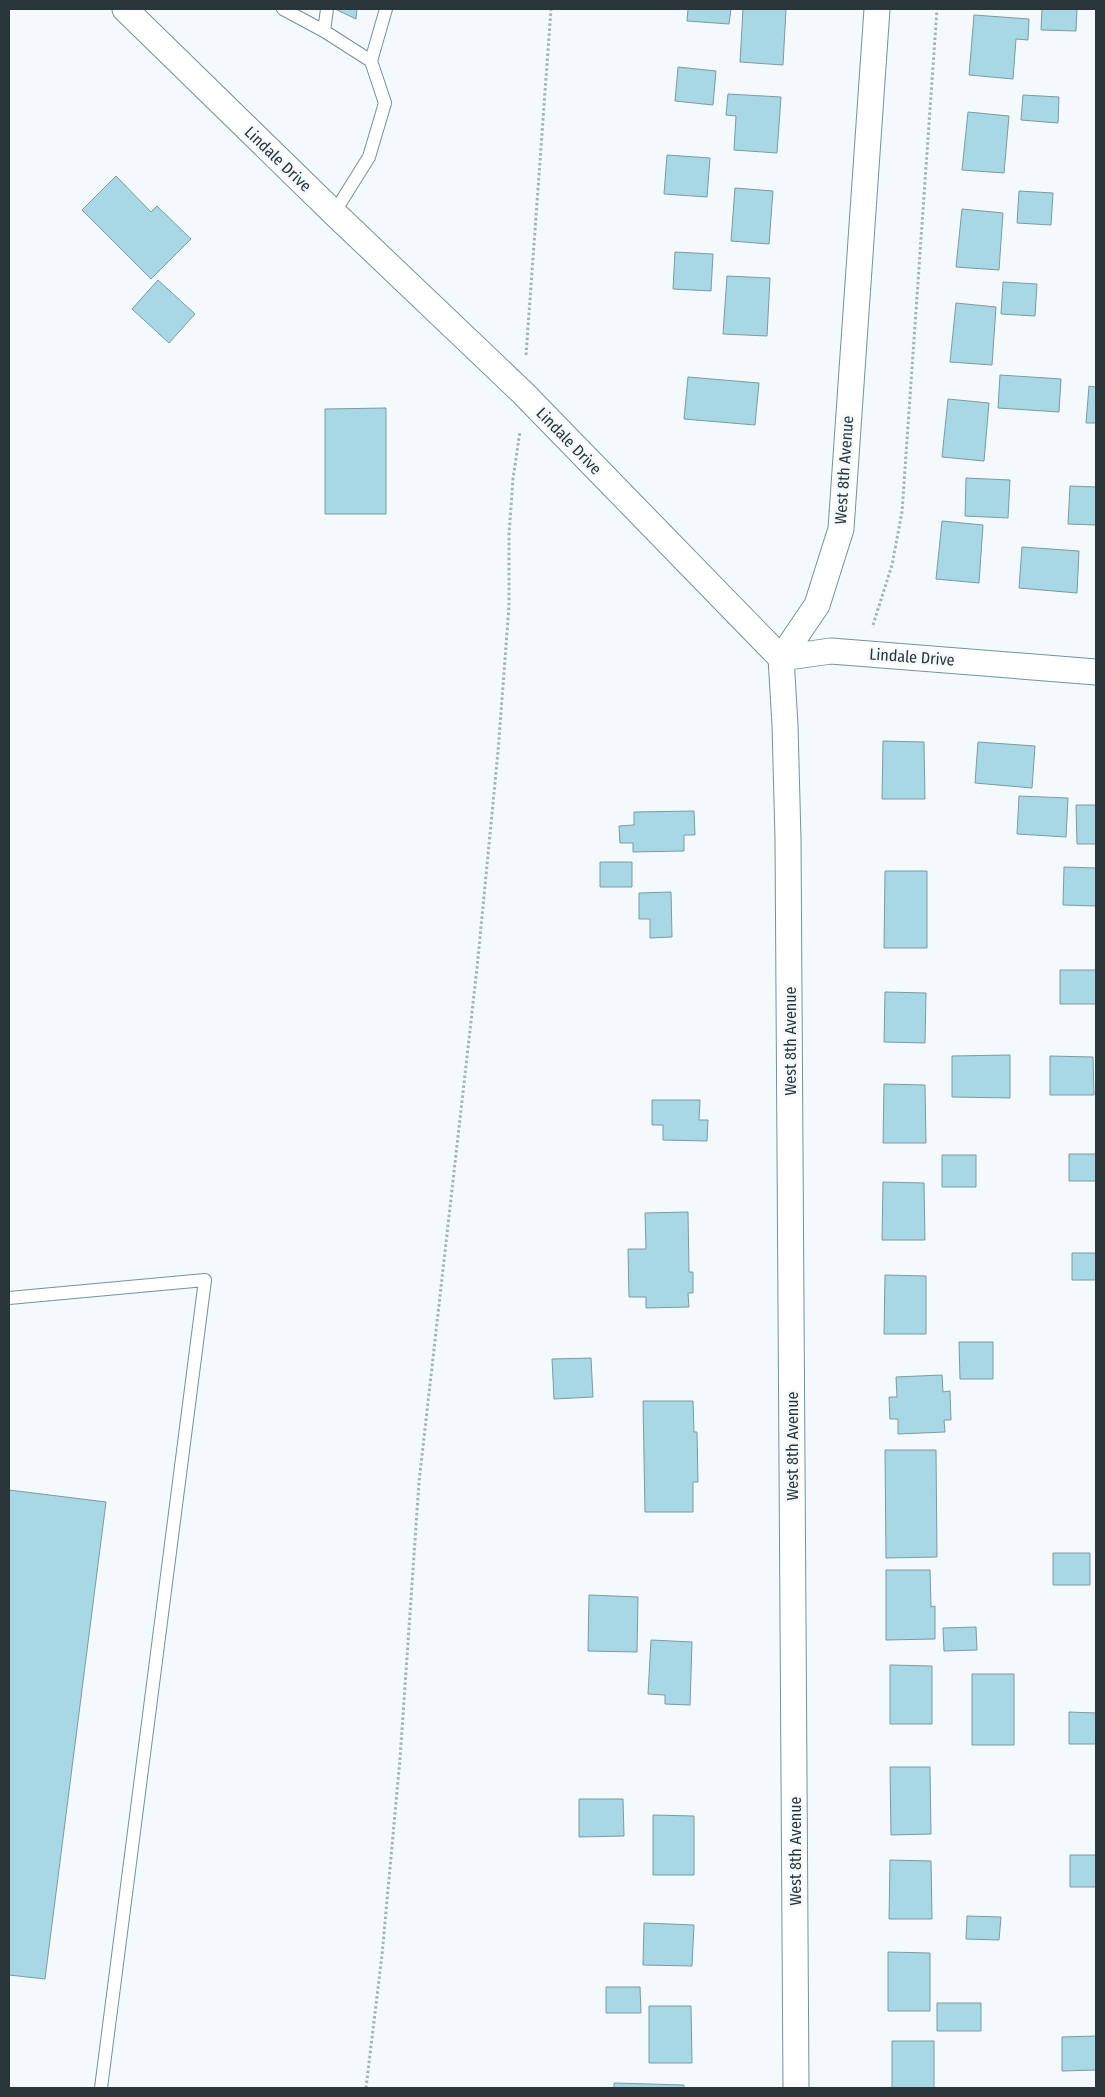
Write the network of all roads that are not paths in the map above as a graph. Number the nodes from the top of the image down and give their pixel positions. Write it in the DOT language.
graph roads {
  1 [pos="125,9"];
  2 [pos="283,9"];
  3 [pos="327,9"];
  4 [pos="386,9"];
  5 [pos="877,9"];
  6 [pos="324,31"];
  7 [pos="371,61"];
  8 [pos="334,213"];
  9 [pos="781,658"];
  10 [pos="1096,672"];
  11 [pos="9,1298"];
  12 [pos="100,2088"];
  13 [pos="796,2088"];
  1 -- 8 [label="street, Lindale Drive"];
  2 -- 6 [label="lane"];
  3 -- 6 [label="lane"];
  4 -- 7 [label="lane"];
  5 -- 9 [label="street, West 8th Avenue"];
  6 -- 7 [label="lane"];
  7 -- 8 [label="lane"];
  8 -- 9 [label="street, Lindale Drive"];
  9 -- 10 [label="street, Lindale Drive"];
  9 -- 13 [label="street, West 8th Avenue"];
  11 -- 12 [label="lane"];
}
